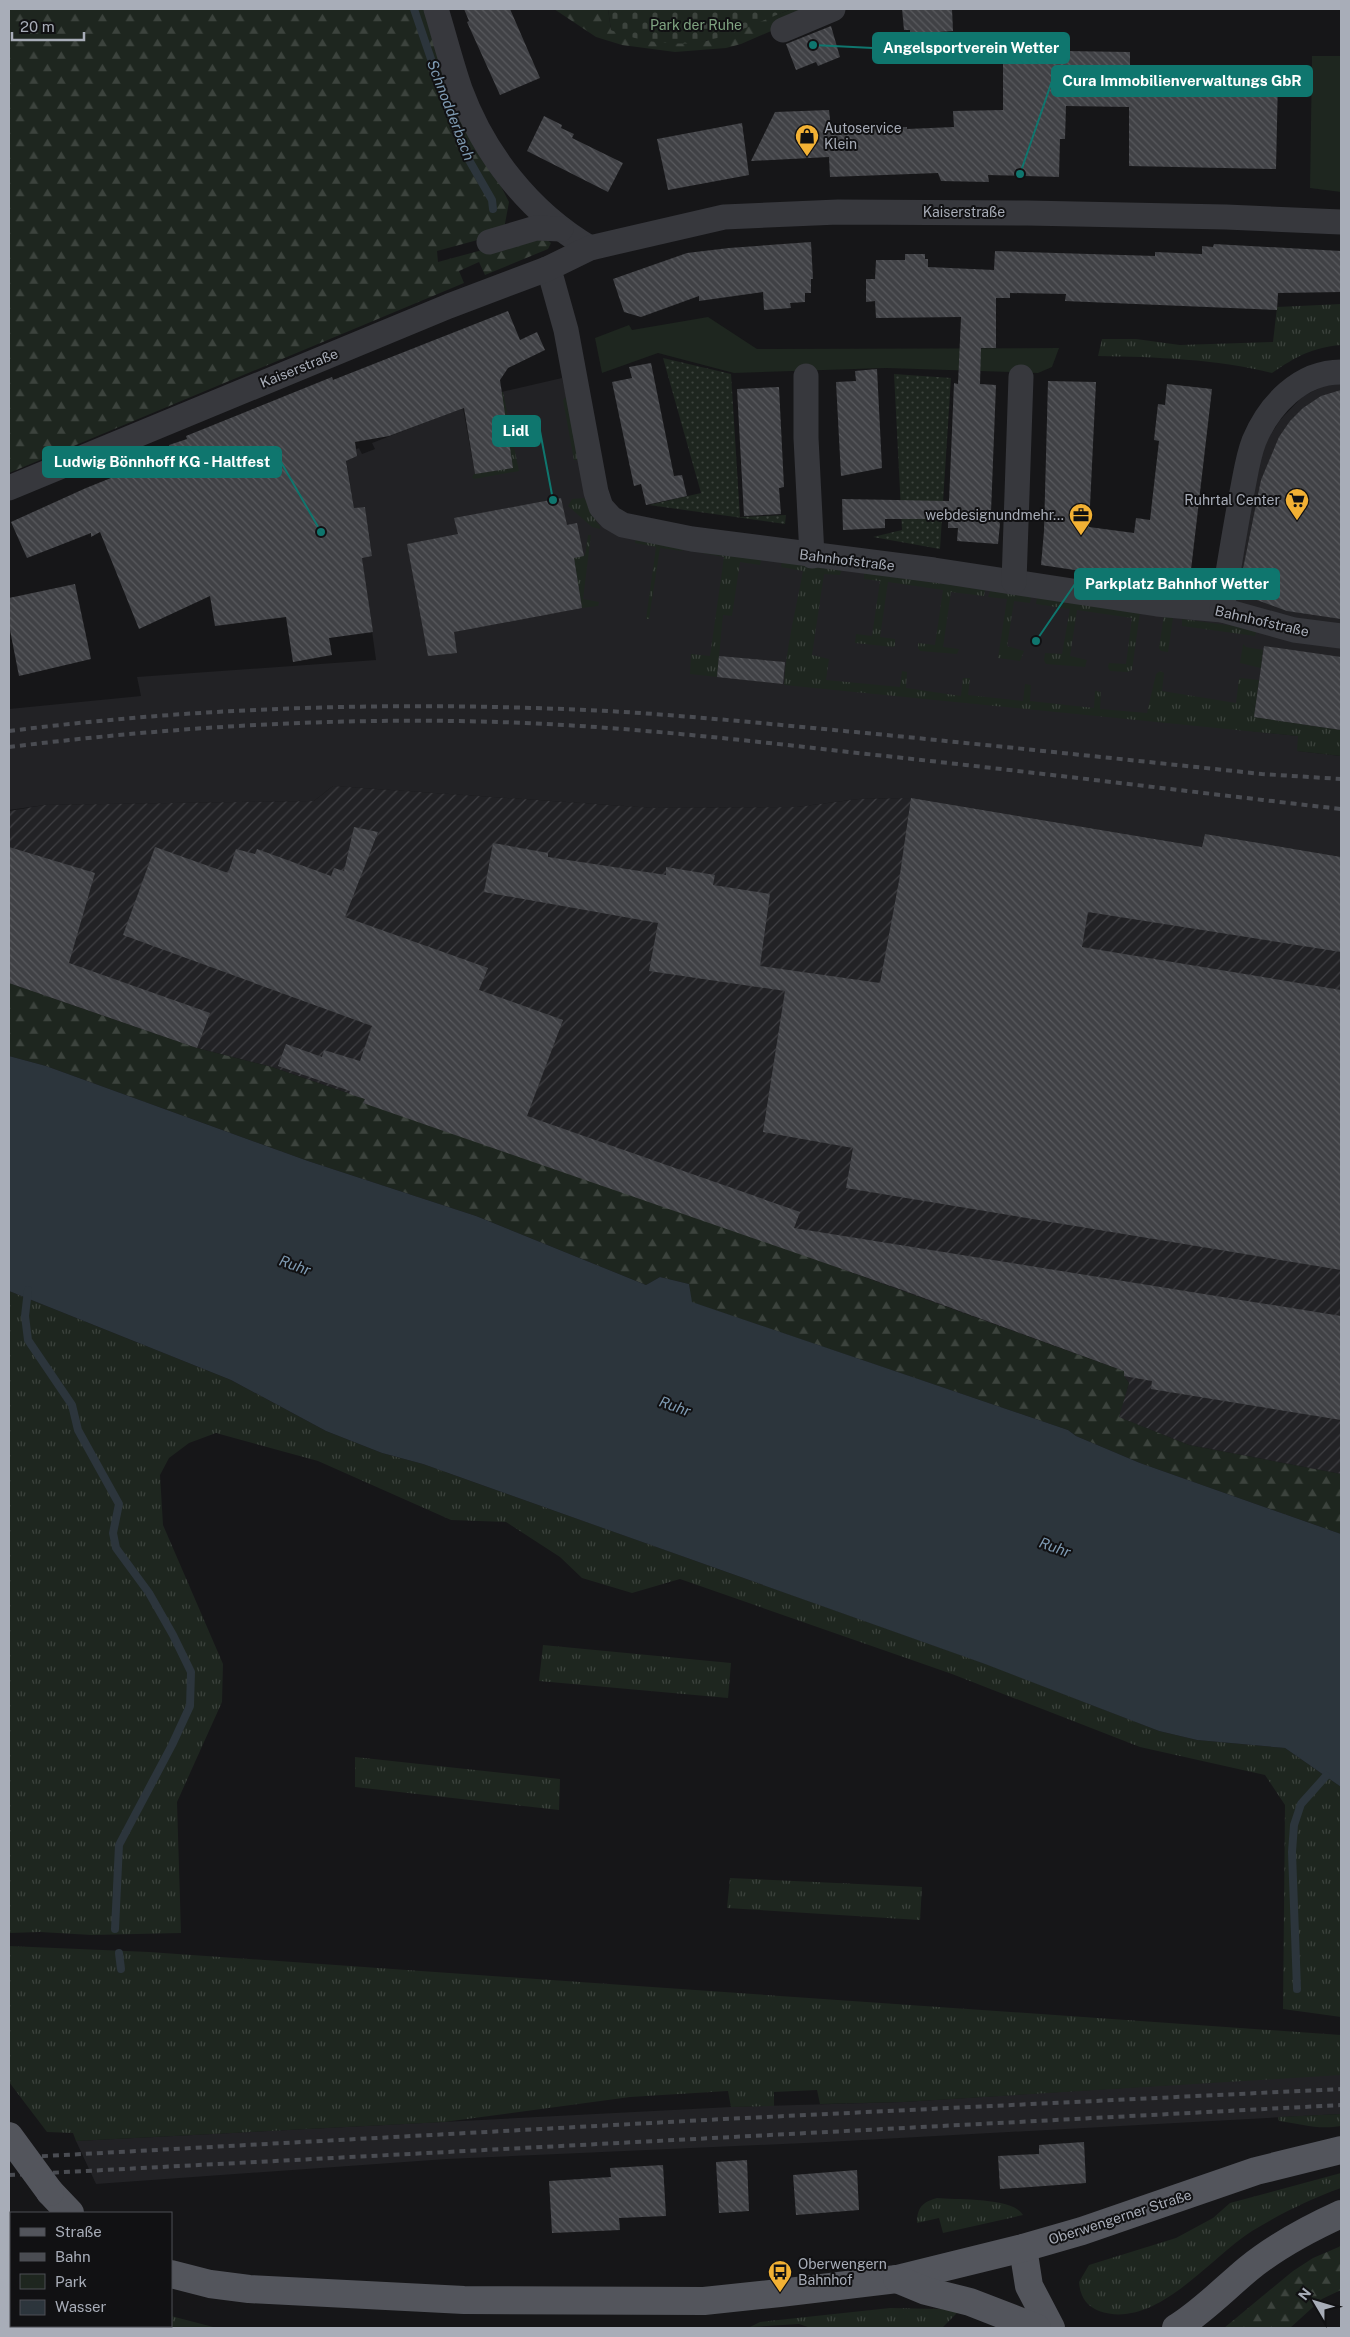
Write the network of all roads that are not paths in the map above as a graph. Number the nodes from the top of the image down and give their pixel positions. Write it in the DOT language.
graph roads {
  1 [pos="436,9"];
  2 [pos="833,9"];
  3 [pos="783,30"];
  4 [pos="1341,222"];
  5 [pos="561,229"];
  6 [pos="489,242"];
  7 [pos="590,248"];
  8 [pos="547,269"];
  9 [pos="1341,372"];
  10 [pos="806,376"];
  11 [pos="1020,377"];
  12 [pos="9,488"];
  13 [pos="812,556"];
  14 [pos="1014,582"];
  15 [pos="1222,610"];
  16 [pos="1341,636"];
  17 [pos="9,2135"];
  18 [pos="1341,2150"];
  19 [pos="69,2212"];
  20 [pos="1341,2214"];
  21 [pos="1023,2248"];
  22 [pos="172,2274"];
  23 [pos="897,2279"];
  24 [pos="1037,2328"];
  25 [pos="1051,2328"];
  26 [pos="1176,2328"];
  1 -- 5 [label="street"];
  2 -- 3 [label="street"];
  4 -- 7 [label="street, Kaiserstraße"];
  5 -- 6 [label="street"];
  5 -- 7 [label="street"];
  7 -- 8 [label="street, Kaiserstraße"];
  8 -- 12 [label="street, Kaiserstraße"];
  8 -- 13 [label="street, Bahnhofstraße"];
  9 -- 15 [label="street"];
  10 -- 13 [label="street"];
  11 -- 14 [label="street"];
  13 -- 14 [label="street, Bahnhofstraße"];
  14 -- 15 [label="street, Bahnhofstraße"];
  15 -- 16 [label="street, Bahnhofstraße"];
  17 -- 19 [label="main road, bridge"];
  18 -- 21 [label="main road, Oberwengerner Straße"];
  20 -- 26 [label="main road"];
  21 -- 23 [label="main road, Oberwengerner Straße"];
  21 -- 25 [label="main road"];
  22 -- 23 [label="main road, Oberwengerner Straße"];
  23 -- 24 [label="main road"];
}
